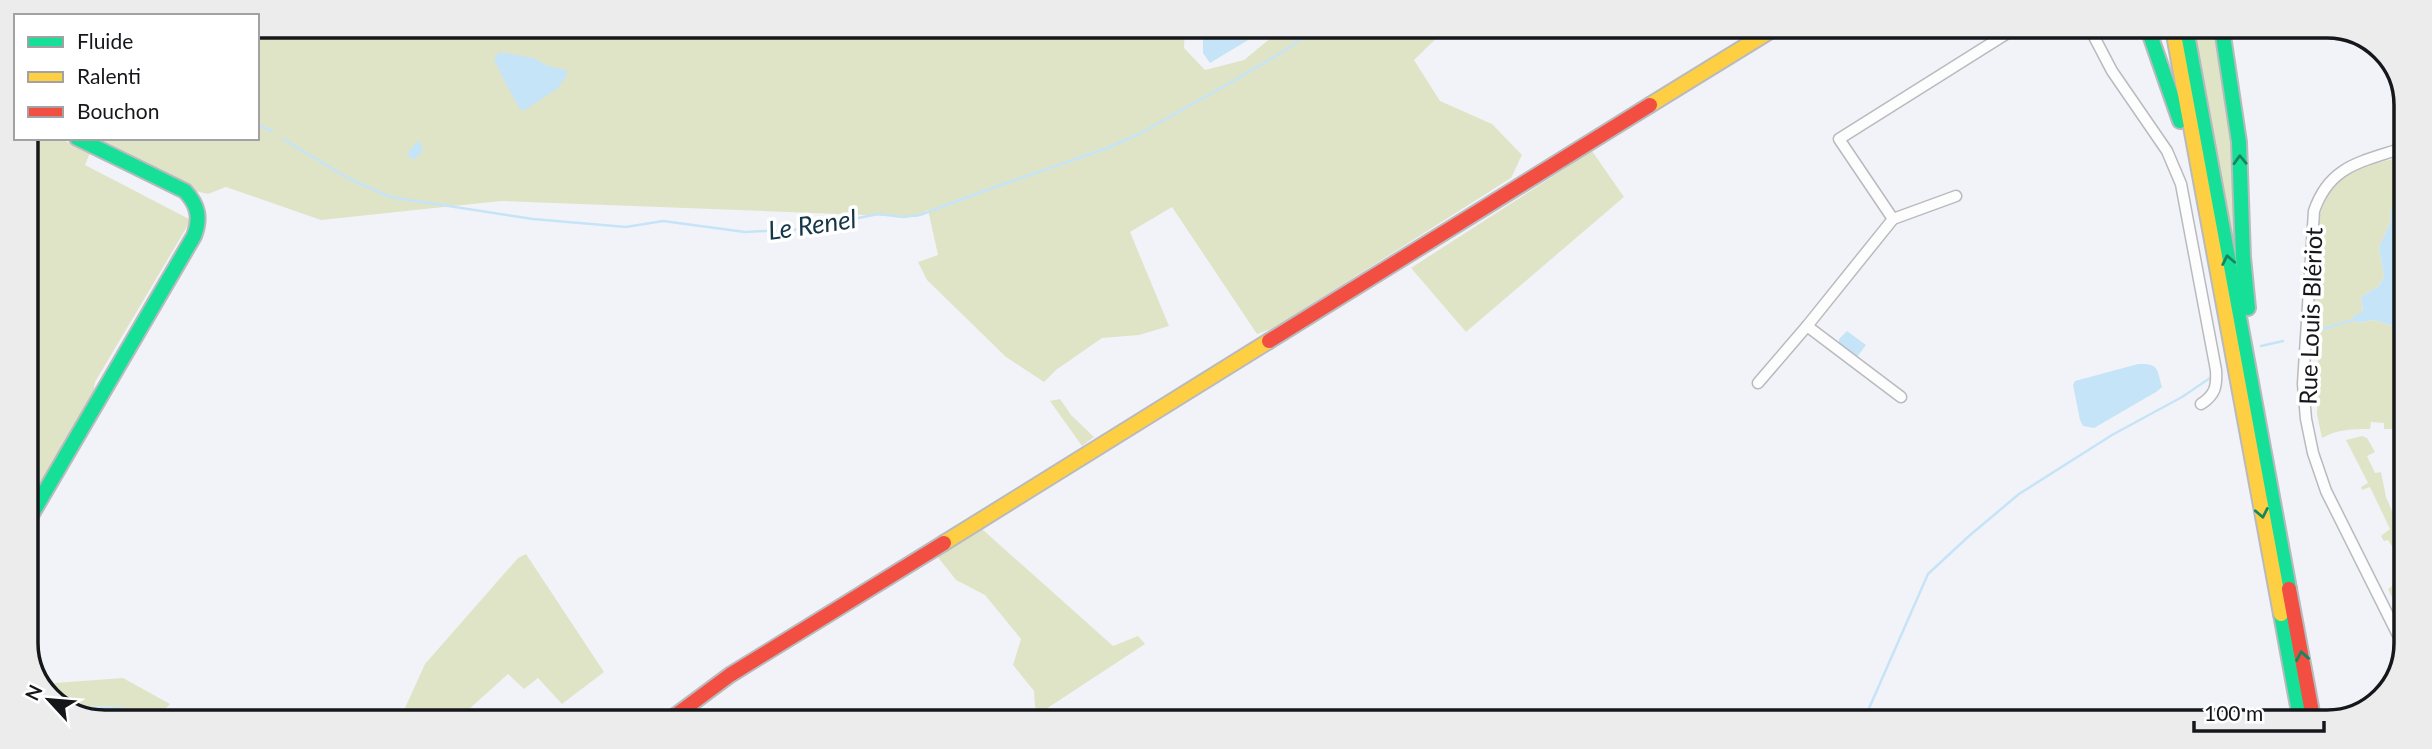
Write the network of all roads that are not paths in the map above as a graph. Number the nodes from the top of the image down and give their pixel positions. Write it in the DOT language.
graph roads {
  1 [pos="1759,38"];
  2 [pos="2000,38"];
  3 [pos="2095,38"];
  4 [pos="2151,38"];
  5 [pos="2175,38"];
  6 [pos="2188,38"];
  7 [pos="2223,38"];
  8 [pos="81,140"];
  9 [pos="2393,151"];
  10 [pos="1956,196"];
  11 [pos="1893,219"];
  12 [pos="1807,326"];
  13 [pos="1758,383"];
  14 [pos="1901,397"];
  15 [pos="2201,404"];
  16 [pos="2249,446"];
  17 [pos="2267,472"];
  18 [pos="39,502"];
  19 [pos="2394,627"];
  20 [pos="683,710"];
  21 [pos="2299,710"];
  22 [pos="2312,710"];
  1 -- 20 [label="main road"];
  2 -- 11 [label="street"];
  3 -- 15 [label="street"];
  4 -- 16 [label="main road"];
  5 -- 16 [label="main road"];
  17 -- 6 [label="main road, one-way"];
  17 -- 7 [label="main road, one-way"];
  8 -- 18 [label="main road"];
  9 -- 19 [label="street, Rue Louis Blériot"];
  10 -- 11 [label="street"];
  11 -- 12 [label="street"];
  12 -- 13 [label="street"];
  12 -- 14 [label="street"];
  16 -- 21 [label="main road, one-way"];
  22 -- 17 [label="main road, one-way"];
}
